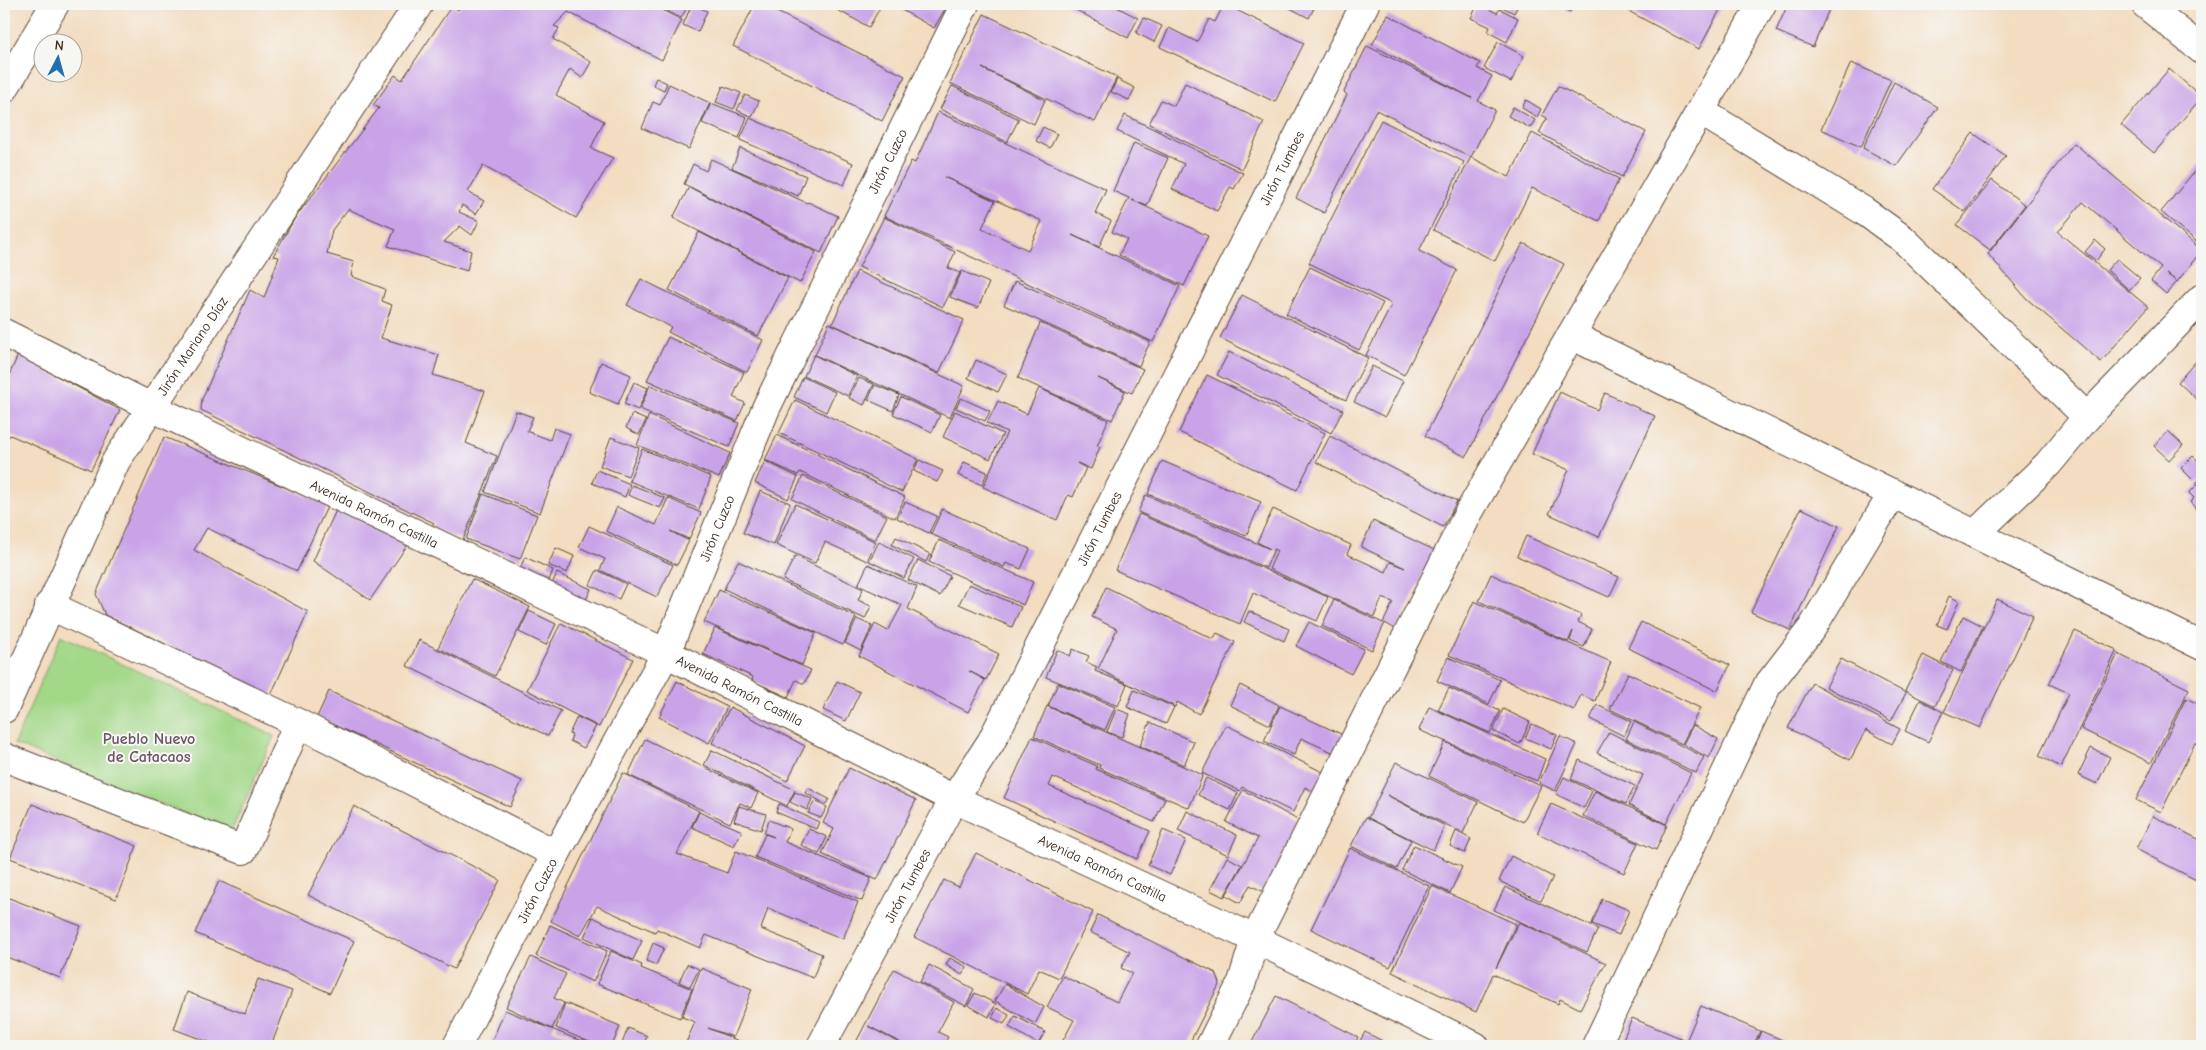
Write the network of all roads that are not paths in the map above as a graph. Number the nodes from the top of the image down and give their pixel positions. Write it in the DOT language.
graph roads {
  1 [pos="54,4"];
  2 [pos="419,4"];
  3 [pos="966,4"];
  4 [pos="1365,4"];
  5 [pos="1762,4"];
  6 [pos="2145,4"];
  7 [pos="2202,50"];
  8 [pos="4,89"];
  9 [pos="1700,112"];
  10 [pos="2202,298"];
  11 [pos="4,333"];
  12 [pos="1571,334"];
  13 [pos="151,407"];
  14 [pos="2087,417"];
  15 [pos="1893,493"];
  16 [pos="1975,534"];
  17 [pos="49,605"];
  18 [pos="2202,646"];
  19 [pos="666,653"];
  20 [pos="4,709"];
  21 [pos="298,724"];
  22 [pos="4,757"];
  23 [pos="954,799"];
  24 [pos="556,854"];
  25 [pos="1255,939"];
  26 [pos="457,1046"];
  27 [pos="821,1046"];
  28 [pos="1210,1046"];
  29 [pos="1475,1046"];
  30 [pos="1596,1046"];
  1 -- 8 [label="street"];
  2 -- 13 [label="street, Jirón Mariano Díaz"];
  3 -- 19 [label="street, Jirón Cuzco"];
  4 -- 23 [label="street, Jirón Tumbes"];
  5 -- 9 [label="street"];
  6 -- 7 [label="street"];
  9 -- 12 [label="street"];
  9 -- 14 [label="street"];
  10 -- 14 [label="street"];
  11 -- 13 [label="street, Avenida Ramón Castilla"];
  12 -- 15 [label="street"];
  12 -- 25 [label="street"];
  13 -- 17 [label="street, Jirón Mariano Díaz"];
  13 -- 19 [label="street, Avenida Ramón Castilla"];
  14 -- 16 [label="street"];
  15 -- 16 [label="street"];
  15 -- 30 [label="street"];
  16 -- 18 [label="street"];
  17 -- 20 [label="street, Jirón Mariano Díaz"];
  17 -- 21 [label="street"];
  19 -- 23 [label="street, Avenida Ramón Castilla"];
  19 -- 24 [label="street, Jirón Cuzco"];
  21 -- 22 [label="street"];
  21 -- 24 [label="street"];
  23 -- 25 [label="street, Avenida Ramón Castilla"];
  23 -- 27 [label="street, Jirón Tumbes"];
  24 -- 26 [label="street, Jirón Cuzco"];
  25 -- 28 [label="street"];
  25 -- 29 [label="street, Avenida Ramón Castilla"];
}
